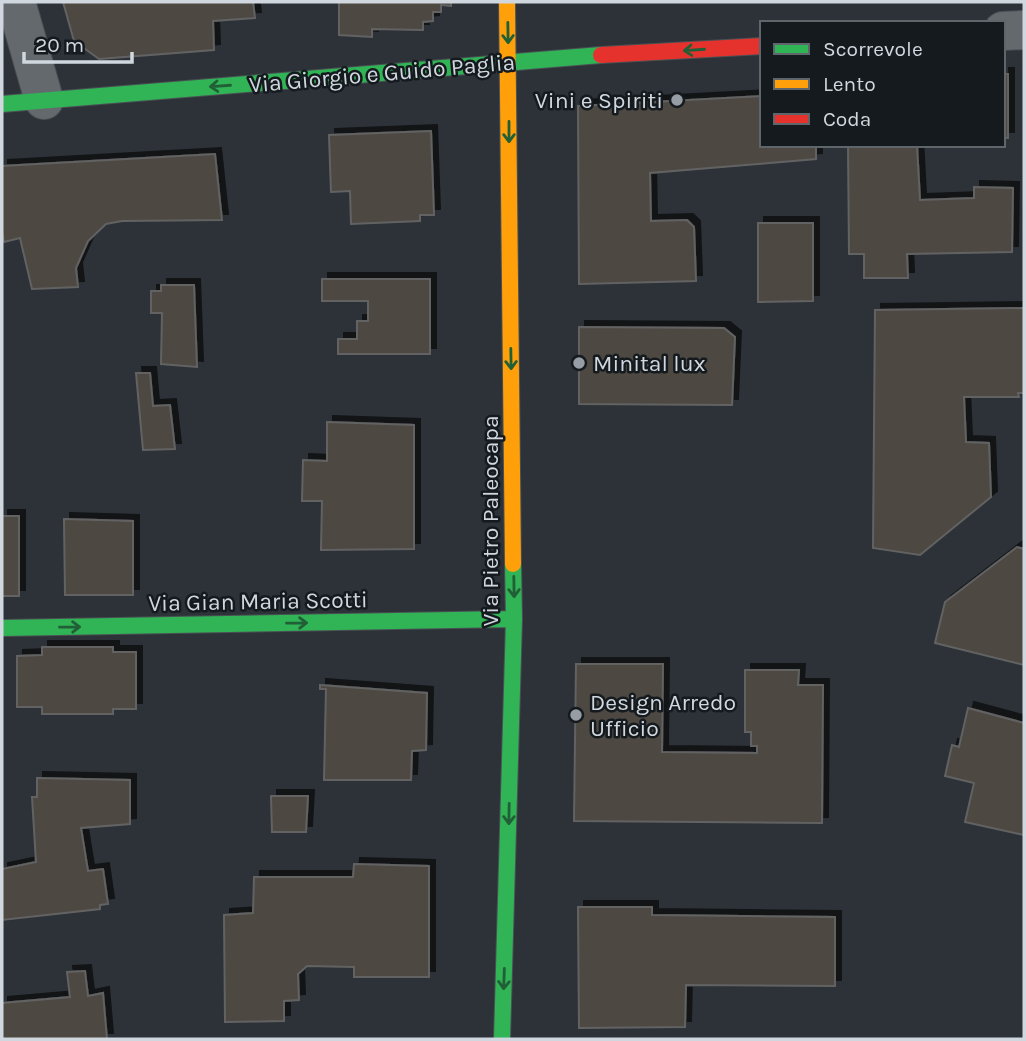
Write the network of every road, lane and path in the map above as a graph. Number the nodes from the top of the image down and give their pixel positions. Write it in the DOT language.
graph roads {
  1 [pos="16,2"];
  2 [pos="507,2"];
  3 [pos="1024,30"];
  4 [pos="1005,31"];
  5 [pos="760,46"];
  6 [pos="508,63"];
  7 [pos="44,100"];
  8 [pos="2,104"];
  9 [pos="514,619"];
  10 [pos="2,628"];
  11 [pos="502,1039"];
  1 -- 7 [label="street"];
  2 -- 6 [label="street, Via Pietro Paleocapa, one-way"];
  3 -- 4 [label="street"];
  5 -- 6 [label="street, Via Giorgio e Guido Paglia, one-way"];
  6 -- 7 [label="street, Via Giorgio e Guido Paglia, one-way"];
  6 -- 9 [label="street, Via Pietro Paleocapa, one-way"];
  7 -- 8 [label="street, Via Giorgio e Guido Paglia"];
  10 -- 9 [label="street, Via Gian Maria Scotti, one-way"];
  9 -- 11 [label="street, Via Pietro Paleocapa, one-way"];
}
